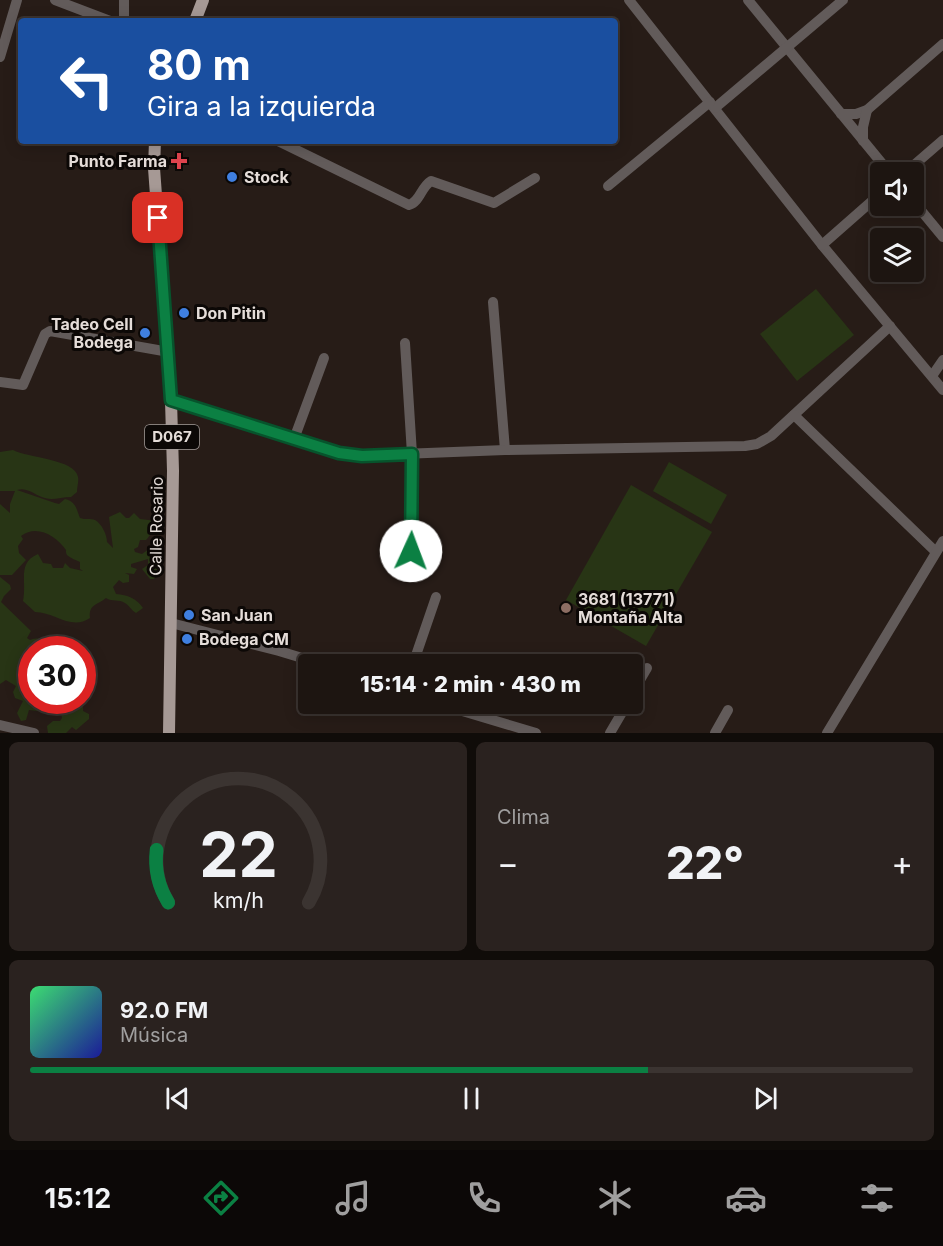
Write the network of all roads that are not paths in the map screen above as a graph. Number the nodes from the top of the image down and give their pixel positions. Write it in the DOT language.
graph roads {
  1 [pos="17,0"];
  2 [pos="55,0"];
  3 [pos="124,0"];
  4 [pos="203,0"];
  5 [pos="629,0"];
  6 [pos="748,0"];
  7 [pos="843,0"];
  8 [pos="102,18"];
  9 [pos="124,18"];
  10 [pos="196,18"];
  11 [pos="943,44"];
  12 [pos="786,46"];
  13 [pos="0,57"];
  14 [pos="712,105"];
  15 [pos="867,110"];
  16 [pos="841,114"];
  17 [pos="943,140"];
  18 [pos="863,141"];
  19 [pos="156,144"];
  20 [pos="284,144"];
  21 [pos="881,162"];
  22 [pos="918,162"];
  23 [pos="535,178"];
  24 [pos="608,186"];
  25 [pos="870,203"];
  26 [pos="924,214"];
  27 [pos="943,237"];
  28 [pos="822,245"];
  29 [pos="493,302"];
  30 [pos="890,326"];
  31 [pos="405,343"];
  32 [pos="169,352"];
  33 [pos="324,358"];
  34 [pos="943,360"];
  35 [pos="932,376"];
  36 [pos="0,382"];
  37 [pos="943,390"];
  38 [pos="171,400"];
  39 [pos="794,414"];
  40 [pos="294,439"];
  41 [pos="505,450"];
  42 [pos="412,454"];
  43 [pos="943,541"];
  44 [pos="411,551"];
  45 [pos="936,552"];
  46 [pos="436,597"];
  47 [pos="171,623"];
  48 [pos="416,654"];
  49 [pos="298,657"];
  50 [pos="647,668"];
  51 [pos="643,675"];
  52 [pos="728,710"];
  53 [pos="473,714"];
  54 [pos="621,714"];
  55 [pos="0,725"];
  56 [pos="34,733"];
  57 [pos="169,733"];
  58 [pos="537,733"];
  59 [pos="610,733"];
  60 [pos="715,733"];
  61 [pos="826,733"];
  1 -- 13 [label="street"];
  2 -- 8 [label="street"];
  3 -- 9 [label="street"];
  4 -- 10 [label="main road"];
  5 -- 14 [label="street"];
  6 -- 12 [label="street"];
  7 -- 12 [label="street"];
  11 -- 15 [label="street"];
  12 -- 14 [label="street"];
  12 -- 16 [label="street"];
  14 -- 24 [label="street"];
  14 -- 28 [label="street"];
  15 -- 16 [label="street"];
  15 -- 18 [label="street"];
  16 -- 18 [label="street"];
  17 -- 22 [label="street"];
  18 -- 21 [label="street"];
  19 -- 32 [label="main road, Calle Rosario / D067"];
  20 -- 23 [label="street"];
  25 -- 28 [label="street"];
  26 -- 27 [label="street"];
  28 -- 30 [label="street"];
  29 -- 41 [label="street"];
  30 -- 35 [label="street"];
  30 -- 39 [label="street"];
  31 -- 42 [label="street"];
  32 -- 36 [label="street"];
  32 -- 38 [label="main road, Calle Rosario / D067"];
  33 -- 40 [label="street"];
  34 -- 35 [label="street"];
  35 -- 37 [label="street"];
  38 -- 40 [label="street"];
  38 -- 47 [label="main road, Calle Rosario / D067"];
  39 -- 41 [label="street"];
  39 -- 45 [label="street"];
  40 -- 42 [label="street"];
  41 -- 42 [label="street"];
  42 -- 44 [label="street"];
  43 -- 45 [label="street"];
  45 -- 61 [label="street"];
  46 -- 48 [label="street"];
  47 -- 49 [label="street"];
  47 -- 57 [label="main road, Calle Rosario / D067"];
  50 -- 51 [label="street"];
  52 -- 60 [label="street"];
  53 -- 58 [label="street"];
  54 -- 59 [label="street"];
  55 -- 56 [label="street"];
}
